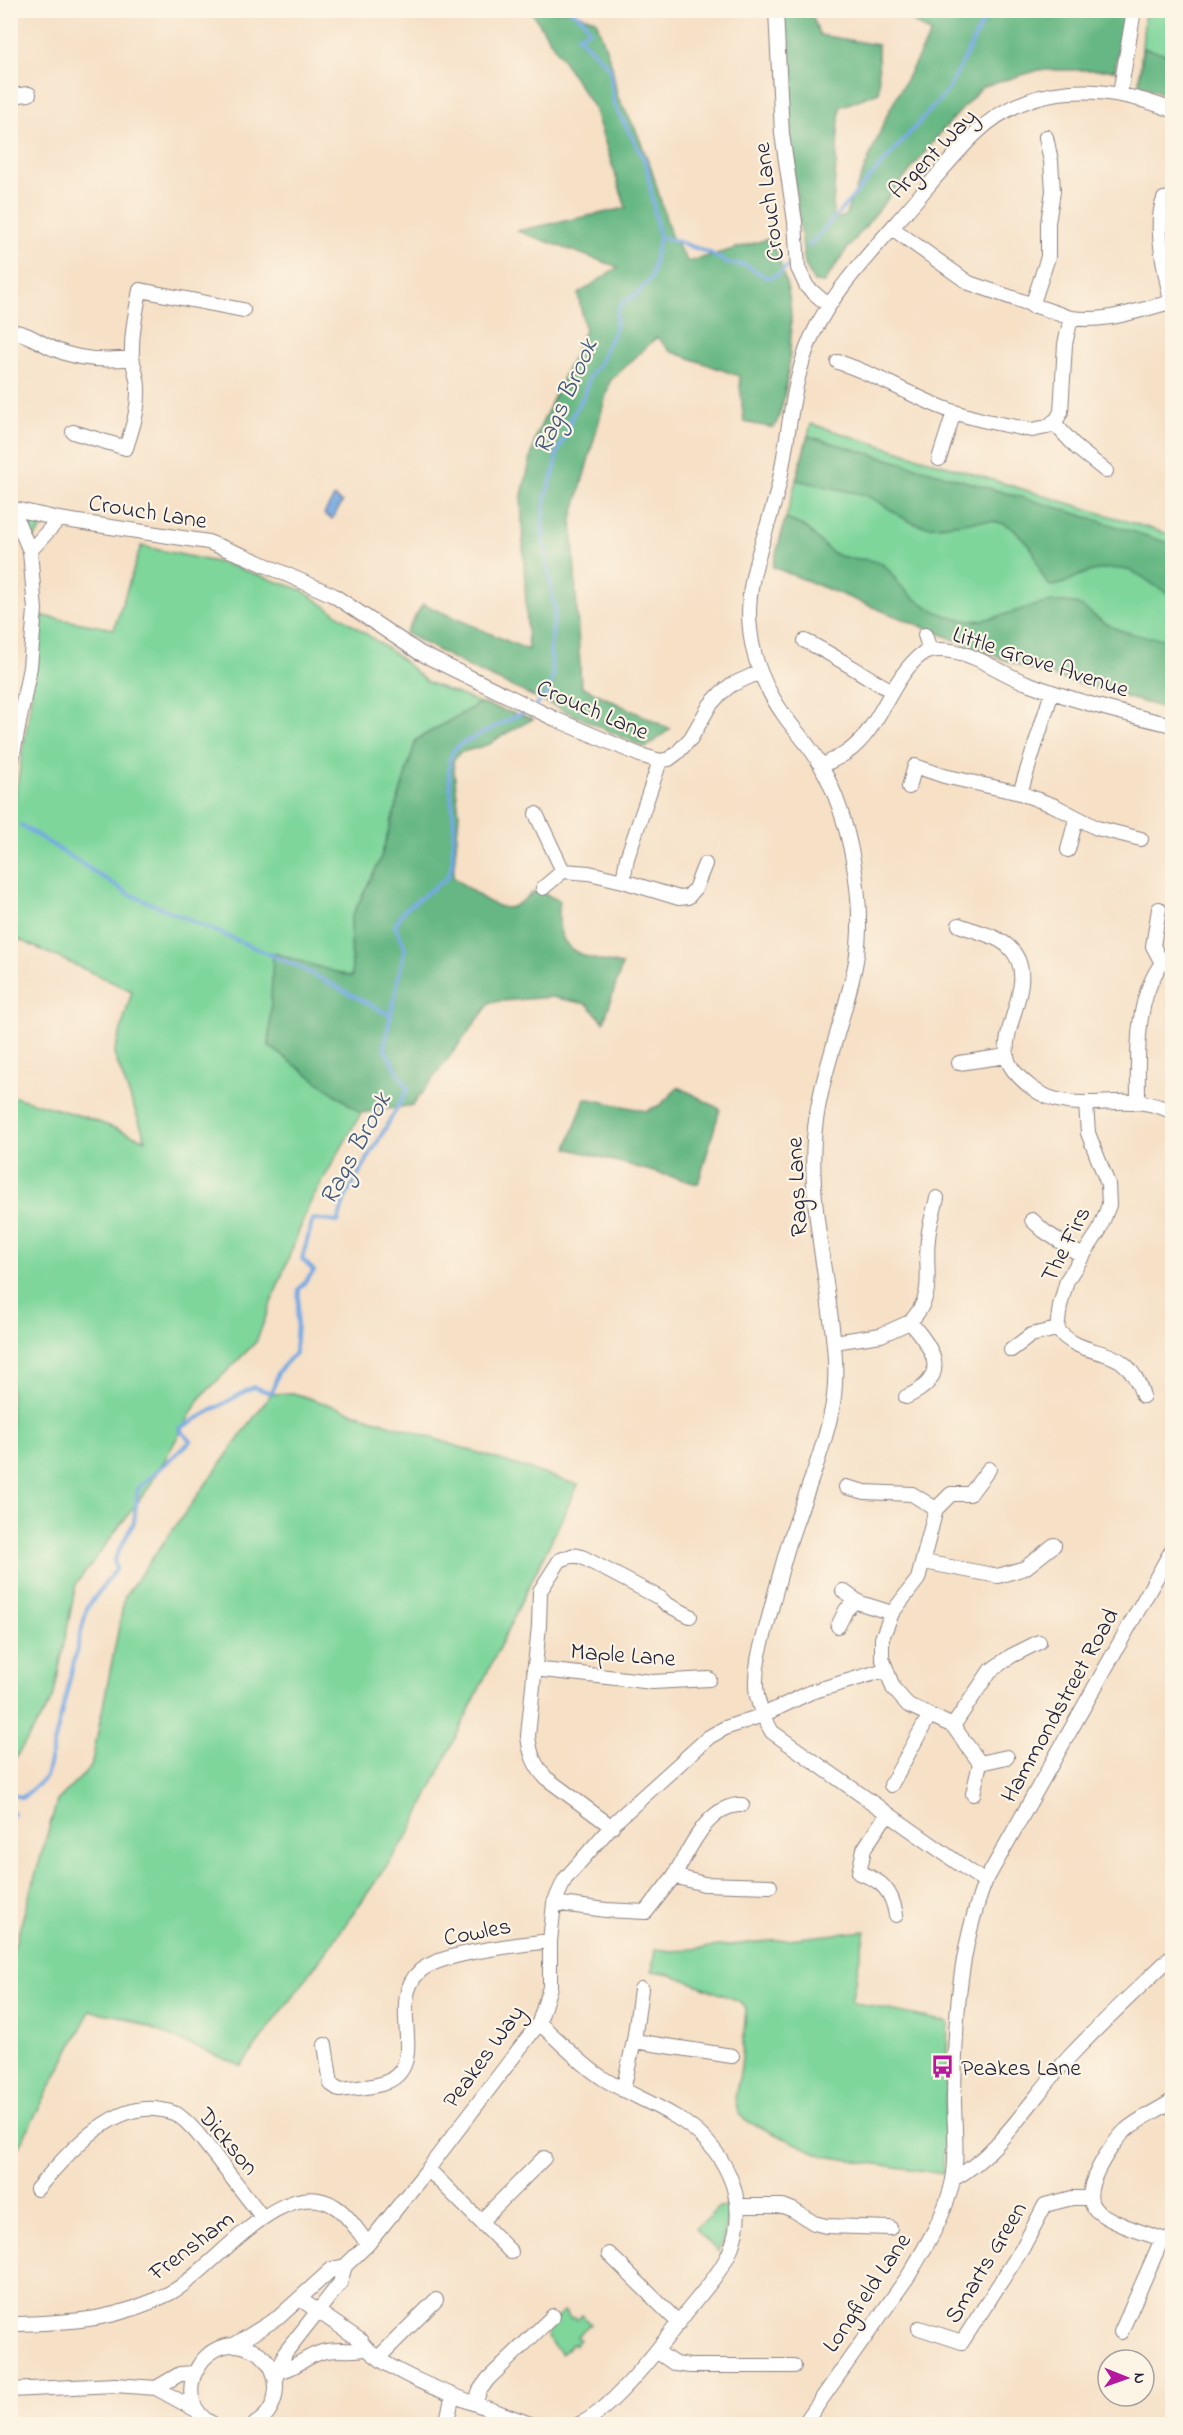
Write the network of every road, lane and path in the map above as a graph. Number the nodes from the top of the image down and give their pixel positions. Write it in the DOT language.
graph roads {
  1 [pos="776,10"];
  2 [pos="1134,10"];
  3 [pos="29,94"];
  4 [pos="1120,94"];
  5 [pos="10,96"];
  6 [pos="1173,110"];
  7 [pos="1046,137"];
  8 [pos="1173,198"];
  9 [pos="892,228"];
  10 [pos="1172,302"];
  11 [pos="828,305"];
  12 [pos="1032,306"];
  13 [pos="243,310"];
  14 [pos="1071,318"];
  15 [pos="10,331"];
  16 [pos="132,358"];
  17 [pos="838,362"];
  18 [pos="954,412"];
  19 [pos="1053,422"];
  20 [pos="73,432"];
  21 [pos="939,459"];
  22 [pos="1106,471"];
  23 [pos="11,509"];
  24 [pos="59,519"];
  25 [pos="30,551"];
  26 [pos="925,635"];
  27 [pos="805,641"];
  28 [pos="930,650"];
  29 [pos="760,672"];
  30 [pos="892,691"];
  31 [pos="1052,692"];
  32 [pos="1173,724"];
  33 [pos="15,727"];
  34 [pos="660,761"];
  35 [pos="821,766"];
  36 [pos="10,769"];
  37 [pos="909,787"];
  38 [pos="1020,793"];
  39 [pos="536,814"];
  40 [pos="1076,819"];
  41 [pos="1141,839"];
  42 [pos="1068,849"];
  43 [pos="705,864"];
  44 [pos="563,871"];
  45 [pos="623,880"];
  46 [pos="543,888"];
  47 [pos="1160,909"];
  48 [pos="959,925"];
  49 [pos="1167,962"];
  50 [pos="1007,1056"];
  51 [pos="959,1063"];
  52 [pos="1138,1101"];
  53 [pos="1086,1104"];
  54 [pos="1173,1112"];
  55 [pos="937,1198"];
  56 [pos="1032,1220"];
  57 [pos="1082,1256"];
  58 [pos="910,1322"];
  59 [pos="1057,1329"];
  60 [pos="834,1342"];
  61 [pos="1011,1350"];
  62 [pos="906,1396"];
  63 [pos="1143,1396"];
  64 [pos="989,1469"];
  65 [pos="846,1487"];
  66 [pos="936,1509"];
  67 [pos="1054,1545"];
  68 [pos="1173,1550"];
  69 [pos="924,1562"];
  70 [pos="843,1591"];
  71 [pos="856,1600"];
  72 [pos="892,1613"];
  73 [pos="690,1616"];
  74 [pos="838,1626"];
  75 [pos="1039,1642"];
  76 [pos="534,1669"];
  77 [pos="885,1670"];
  78 [pos="709,1679"];
  79 [pos="763,1715"];
  80 [pos="929,1716"];
  81 [pos="953,1726"];
  82 [pos="1007,1757"];
  83 [pos="980,1763"];
  84 [pos="891,1785"];
  85 [pos="973,1794"];
  86 [pos="742,1805"];
  87 [pos="886,1814"];
  88 [pos="612,1827"];
  89 [pos="674,1876"];
  90 [pos="986,1882"];
  91 [pos="770,1886"];
  92 [pos="554,1903"];
  93 [pos="896,1915"];
  94 [pos="550,1941"];
  95 [pos="1173,1956"];
  96 [pos="642,1989"];
  97 [pos="539,2023"];
  98 [pos="634,2041"];
  99 [pos="325,2045"];
  100 [pos="732,2056"];
  101 [pos="623,2090"];
  102 [pos="1173,2101"];
  103 [pos="544,2158"];
  104 [pos="428,2169"];
  105 [pos="953,2179"];
  106 [pos="37,2189"];
  107 [pos="1090,2198"];
  108 [pos="738,2206"];
  109 [pos="263,2218"];
  110 [pos="482,2221"];
  111 [pos="890,2228"];
  112 [pos="1167,2240"];
  113 [pos="368,2244"];
  114 [pos="511,2252"];
  115 [pos="609,2254"];
  116 [pos="345,2266"];
  117 [pos="300,2300"];
  118 [pos="436,2300"];
  119 [pos="318,2310"];
  120 [pos="553,2316"];
  121 [pos="679,2323"];
  122 [pos="19,2324"];
  123 [pos="920,2328"];
  124 [pos="1121,2332"];
  125 [pos="234,2345"];
  126 [pos="365,2349"];
  127 [pos="656,2351"];
  128 [pos="379,2357"];
  129 [pos="795,2366"];
  130 [pos="194,2373"];
  131 [pos="277,2376"];
  132 [pos="156,2388"];
  133 [pos="10,2390"];
  134 [pos="453,2395"];
  135 [pos="475,2403"];
  136 [pos="198,2411"];
  137 [pos="210,2424"];
  138 [pos="255,2424"];
  139 [pos="446,2424"];
  140 [pos="530,2424"];
  141 [pos="579,2424"];
  142 [pos="804,2424"];
  1 -- 11 [label="street, Crouch Lane"];
  2 -- 4 [label="street"];
  3 -- 5 [label="street"];
  4 -- 6 [label="street, Argent Way"];
  4 -- 9 [label="street, Argent Way"];
  7 -- 12 [label="street"];
  8 -- 10 [label="street"];
  9 -- 11 [label="street, Argent Way"];
  9 -- 12 [label="street"];
  10 -- 14 [label="street"];
  11 -- 29 [label="street"];
  12 -- 14 [label="street"];
  13 -- 16 [label="street"];
  14 -- 19 [label="street"];
  15 -- 16 [label="street"];
  16 -- 20 [label="street"];
  17 -- 18 [label="street"];
  18 -- 19 [label="street"];
  18 -- 21 [label="street"];
  19 -- 22 [label="street"];
  23 -- 24 [label="street, Crouch Lane"];
  23 -- 25 [label="street"];
  24 -- 25 [label="street"];
  24 -- 34 [label="street, Crouch Lane"];
  25 -- 33 [label="street"];
  26 -- 28 [label="street, Little Grove Avenue"];
  27 -- 30 [label="street"];
  28 -- 30 [label="street, Little Grove Avenue"];
  28 -- 31 [label="street, Little Grove Avenue"];
  29 -- 34 [label="street, Crouch Lane"];
  29 -- 35 [label="street, Rags Lane"];
  30 -- 35 [label="street, Little Grove Avenue"];
  31 -- 32 [label="street, Little Grove Avenue"];
  31 -- 38 [label="street"];
  33 -- 36 [label="street"];
  34 -- 45 [label="street"];
  35 -- 60 [label="street, Rags Lane"];
  37 -- 38 [label="street"];
  38 -- 40 [label="street"];
  39 -- 44 [label="street"];
  40 -- 41 [label="street"];
  40 -- 42 [label="street"];
  43 -- 45 [label="street"];
  44 -- 45 [label="street"];
  44 -- 46 [label="street"];
  47 -- 49 [label="street"];
  48 -- 50 [label="street"];
  49 -- 52 [label="street"];
  50 -- 51 [label="street"];
  50 -- 53 [label="street"];
  52 -- 53 [label="street"];
  52 -- 54 [label="street"];
  53 -- 57 [label="street, The Firs"];
  55 -- 58 [label="street"];
  56 -- 57 [label="street"];
  57 -- 59 [label="street, The Firs"];
  58 -- 60 [label="street"];
  58 -- 62 [label="street"];
  59 -- 61 [label="street"];
  59 -- 63 [label="street"];
  60 -- 79 [label="street, Rags Lane"];
  64 -- 66 [label="street"];
  65 -- 66 [label="street"];
  66 -- 69 [label="street"];
  67 -- 69 [label="street"];
  68 -- 90 [label="street, Hammondstreet Road"];
  69 -- 72 [label="street"];
  70 -- 71 [label="street"];
  71 -- 72 [label="street"];
  71 -- 74 [label="street"];
  72 -- 77 [label="street"];
  73 -- 76 [label="street"];
  75 -- 81 [label="street"];
  76 -- 78 [label="street, Maple Lane"];
  76 -- 88 [label="street"];
  77 -- 79 [label="street, Peakes Way"];
  77 -- 80 [label="street"];
  79 -- 87 [label="street"];
  79 -- 88 [label="street, Peakes Way"];
  80 -- 81 [label="street"];
  80 -- 84 [label="street"];
  81 -- 83 [label="street"];
  82 -- 83 [label="street"];
  83 -- 85 [label="street"];
  86 -- 89 [label="street"];
  87 -- 90 [label="street"];
  87 -- 93 [label="street"];
  88 -- 92 [label="street, Peakes Way"];
  89 -- 91 [label="street"];
  89 -- 92 [label="street"];
  90 -- 105 [label="street, Hammondstreet Road"];
  92 -- 94 [label="street, Peakes Way"];
  94 -- 97 [label="street, Peakes Way"];
  94 -- 99 [label="street, Cowles"];
  95 -- 105 [label="street"];
  96 -- 98 [label="street"];
  97 -- 101 [label="street"];
  97 -- 104 [label="street, Peakes Way"];
  98 -- 100 [label="street"];
  98 -- 101 [label="street"];
  101 -- 108 [label="street"];
  102 -- 107 [label="street"];
  103 -- 110 [label="street"];
  104 -- 110 [label="street"];
  104 -- 113 [label="street, Peakes Way"];
  105 -- 142 [label="street, Longfield Lane"];
  106 -- 109 [label="street, Dickson"];
  107 -- 112 [label="street"];
  107 -- 123 [label="street, Smarts Green"];
  108 -- 111 [label="street"];
  108 -- 121 [label="street"];
  109 -- 113 [label="street, Frensham"];
  109 -- 122 [label="street, Frensham"];
  110 -- 114 [label="street"];
  112 -- 124 [label="street"];
  113 -- 116 [label="street, Peakes Way"];
  115 -- 121 [label="street"];
  116 -- 117 [label="street, Peakes Way"];
  116 -- 119 [label="street, Peakes Way"];
  117 -- 119 [label="street"];
  117 -- 125 [label="street, Peakes Way"];
  118 -- 128 [label="street"];
  119 -- 126 [label="street"];
  119 -- 131 [label="street, Peakes Way"];
  120 -- 135 [label="street"];
  121 -- 127 [label="street"];
  125 -- 130 [label="street, Peakes Way"];
  125 -- 131 [label="street"];
  126 -- 128 [label="street"];
  126 -- 131 [label="street"];
  127 -- 129 [label="street"];
  127 -- 141 [label="street"];
  128 -- 134 [label="street"];
  130 -- 132 [label="street"];
  130 -- 136 [label="street"];
  131 -- 138 [label="street, Peakes Way"];
  132 -- 133 [label="street"];
  132 -- 136 [label="street"];
  134 -- 135 [label="street"];
  134 -- 139 [label="street"];
  135 -- 140 [label="street"];
  136 -- 137 [label="street"];
}
